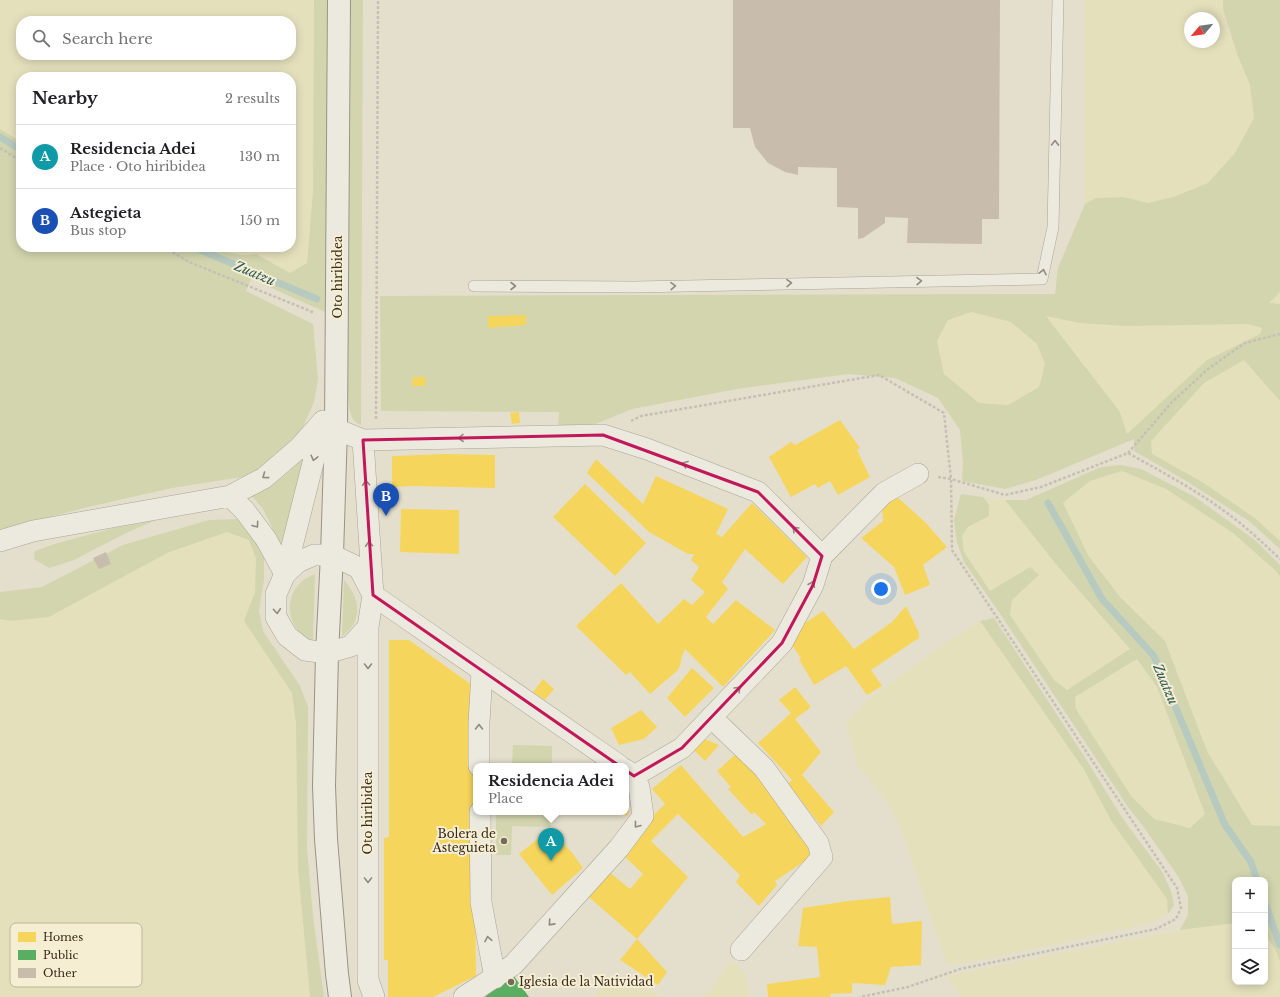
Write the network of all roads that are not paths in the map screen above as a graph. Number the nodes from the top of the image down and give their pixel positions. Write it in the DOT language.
graph roads {
  1 [pos="340,0"];
  2 [pos="1058,0"];
  3 [pos="474,286"];
  4 [pos="330,425"];
  5 [pos="364,440"];
  6 [pos="918,474"];
  7 [pos="230,496"];
  8 [pos="0,541"];
  9 [pos="332,555"];
  10 [pos="822,556"];
  11 [pos="285,574"];
  12 [pos="373,595"];
  13 [pos="368,628"];
  14 [pos="327,653"];
  15 [pos="482,671"];
  16 [pos="711,717"];
  17 [pos="479,763"];
  18 [pos="615,763"];
  19 [pos="629,770"];
  20 [pos="629,774"];
  21 [pos="480,815"];
  22 [pos="741,950"];
  23 [pos="496,978"];
  24 [pos="340,997"];
  25 [pos="374,997"];
  26 [pos="464,997"];
  1 -- 4 [label="street, Oto hiribidea"];
  3 -- 2 [label="lane, one-way"];
  4 -- 5 [label="street"];
  4 -- 7 [label="street, one-way"];
  4 -- 9 [label="street, Oto hiribidea"];
  4 -- 11 [label="street, one-way"];
  10 -- 5 [label="street, one-way"];
  12 -- 5 [label="street, Oto hiribidea, one-way"];
  6 -- 10 [label="street"];
  7 -- 8 [label="street"];
  7 -- 11 [label="street, one-way"];
  9 -- 11 [label="street"];
  9 -- 12 [label="street"];
  9 -- 14 [label="street, Oto hiribidea"];
  16 -- 10 [label="street, one-way"];
  11 -- 14 [label="street, one-way"];
  12 -- 13 [label="street, Oto hiribidea"];
  12 -- 15 [label="street"];
  13 -- 14 [label="street"];
  13 -- 25 [label="street, Oto hiribidea, one-way"];
  14 -- 24 [label="street, Oto hiribidea"];
  17 -- 15 [label="street, one-way"];
  15 -- 18 [label="street"];
  16 -- 19 [label="street"];
  16 -- 22 [label="street"];
  20 -- 23 [label="street, one-way"];
  23 -- 21 [label="street, one-way"];
  23 -- 26 [label="street"];
}
